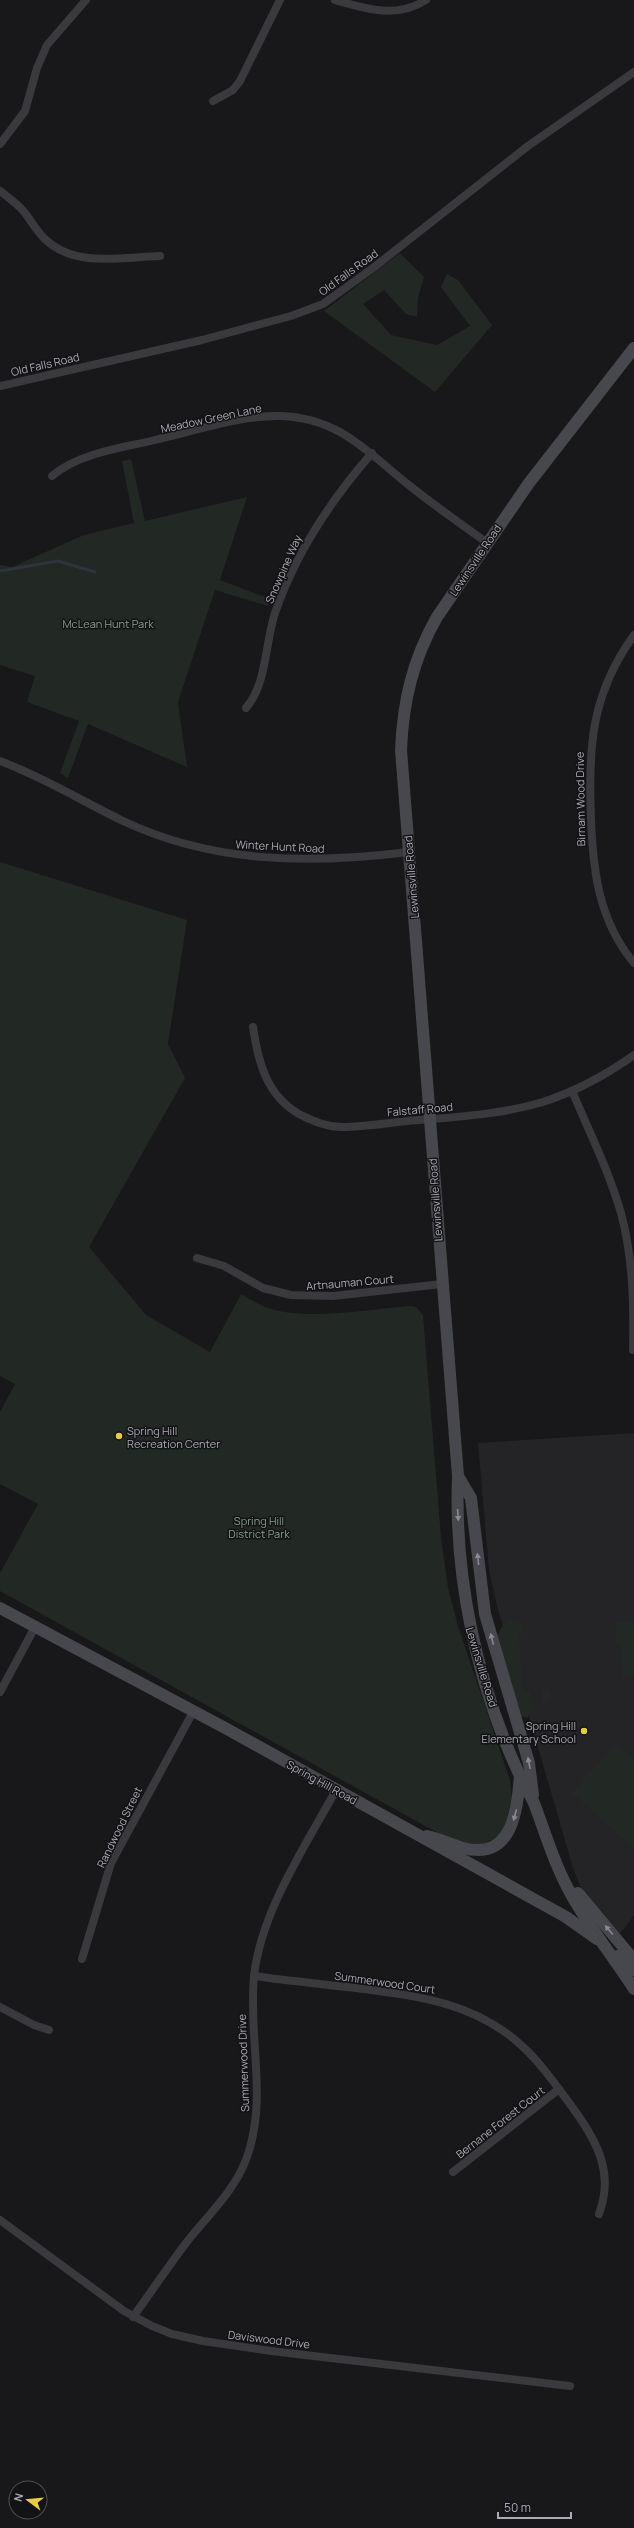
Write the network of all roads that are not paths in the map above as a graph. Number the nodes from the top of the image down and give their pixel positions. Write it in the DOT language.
graph roads {
  1 [pos="86,0"];
  2 [pos="280,0"];
  3 [pos="335,0"];
  4 [pos="426,0"];
  5 [pos="634,72"];
  6 [pos="213,101"];
  7 [pos="0,144"];
  8 [pos="0,191"];
  9 [pos="160,256"];
  10 [pos="634,348"];
  11 [pos="0,386"];
  12 [pos="372,453"];
  13 [pos="52,476"];
  14 [pos="486,542"];
  15 [pos="634,635"];
  16 [pos="246,708"];
  17 [pos="0,762"];
  18 [pos="409,852"];
  19 [pos="634,963"];
  20 [pos="253,1026"];
  21 [pos="634,1054"];
  22 [pos="572,1091"];
  23 [pos="429,1119"];
  24 [pos="197,1258"];
  25 [pos="442,1284"];
  26 [pos="633,1350"];
  27 [pos="458,1476"];
  28 [pos="466,1602"];
  29 [pos="0,1608"];
  30 [pos="485,1614"];
  31 [pos="35,1627"];
  32 [pos="0,1692"];
  33 [pos="495,1710"];
  34 [pos="193,1712"];
  35 [pos="519,1726"];
  36 [pos="520,1776"];
  37 [pos="336,1790"];
  38 [pos="533,1802"];
  39 [pos="409,1831"];
  40 [pos="558,1870"];
  41 [pos="605,1945"];
  42 [pos="82,1959"];
  43 [pos="634,1960"];
  44 [pos="634,1970"];
  45 [pos="254,1976"];
  46 [pos="634,1989"];
  47 [pos="0,2007"];
  48 [pos="49,2030"];
  49 [pos="560,2089"];
  50 [pos="453,2172"];
  51 [pos="599,2214"];
  52 [pos="0,2220"];
  53 [pos="133,2317"];
  54 [pos="570,2386"];
  1 -- 7 [label="street"];
  2 -- 6 [label="street"];
  3 -- 4 [label="street"];
  5 -- 11 [label="street, Old Falls Road"];
  8 -- 9 [label="street"];
  10 -- 14 [label="main road, Lewinsville Road"];
  12 -- 13 [label="street, Meadow Green Lane"];
  12 -- 14 [label="street, Meadow Green Lane"];
  12 -- 16 [label="street, Snowpine Way"];
  14 -- 18 [label="main road, Lewinsville Road"];
  15 -- 19 [label="street, Birnam Wood Drive"];
  17 -- 18 [label="street, Winter Hunt Road"];
  18 -- 23 [label="main road, Lewinsville Road"];
  20 -- 23 [label="street, Falstaff Road"];
  21 -- 22 [label="street, Falstaff Road"];
  22 -- 23 [label="street, Falstaff Road"];
  22 -- 26 [label="street"];
  23 -- 25 [label="main road, Lewinsville Road"];
  24 -- 25 [label="street, Artnauman Court"];
  25 -- 27 [label="main road, Lewinsville Road"];
  27 -- 28 [label="main road, Lewinsville Road, one-way"];
  30 -- 27 [label="main road, Lewinsville Road, one-way"];
  28 -- 30 [label="main road"];
  28 -- 33 [label="main road, Lewinsville Road"];
  29 -- 31 [label="main road, Spring Hill Road"];
  35 -- 30 [label="main road, Lewinsville Road, one-way"];
  31 -- 32 [label="street"];
  31 -- 34 [label="main road, Spring Hill Road"];
  33 -- 35 [label="main road"];
  33 -- 36 [label="main road, Lewinsville Road"];
  34 -- 37 [label="main road, Spring Hill Road"];
  34 -- 42 [label="street, Randwood Street"];
  38 -- 35 [label="main road, Lewinsville Road, one-way"];
  36 -- 38 [label="main road, Lewinsville Road"];
  36 -- 39 [label="main road, one-way"];
  37 -- 39 [label="main road, Spring Hill Road"];
  37 -- 45 [label="street, Summerwood Drive"];
  38 -- 40 [label="main road, Lewinsville Road"];
  39 -- 41 [label="main road, Spring Hill Road"];
  40 -- 41 [label="main road, Lewinsville Road"];
  43 -- 40 [label="main road, one-way"];
  41 -- 44 [label="main road, Spring Hill Road"];
  41 -- 46 [label="main road, Lewinsville Road"];
  45 -- 49 [label="street, Summerwood Court"];
  45 -- 53 [label="street, Summerwood Drive"];
  47 -- 48 [label="street"];
  49 -- 50 [label="street, Bernane Forest Court"];
  49 -- 51 [label="street, Summerwood Court"];
  52 -- 53 [label="street, Daviswood Drive"];
  53 -- 54 [label="street, Daviswood Drive"];
}
